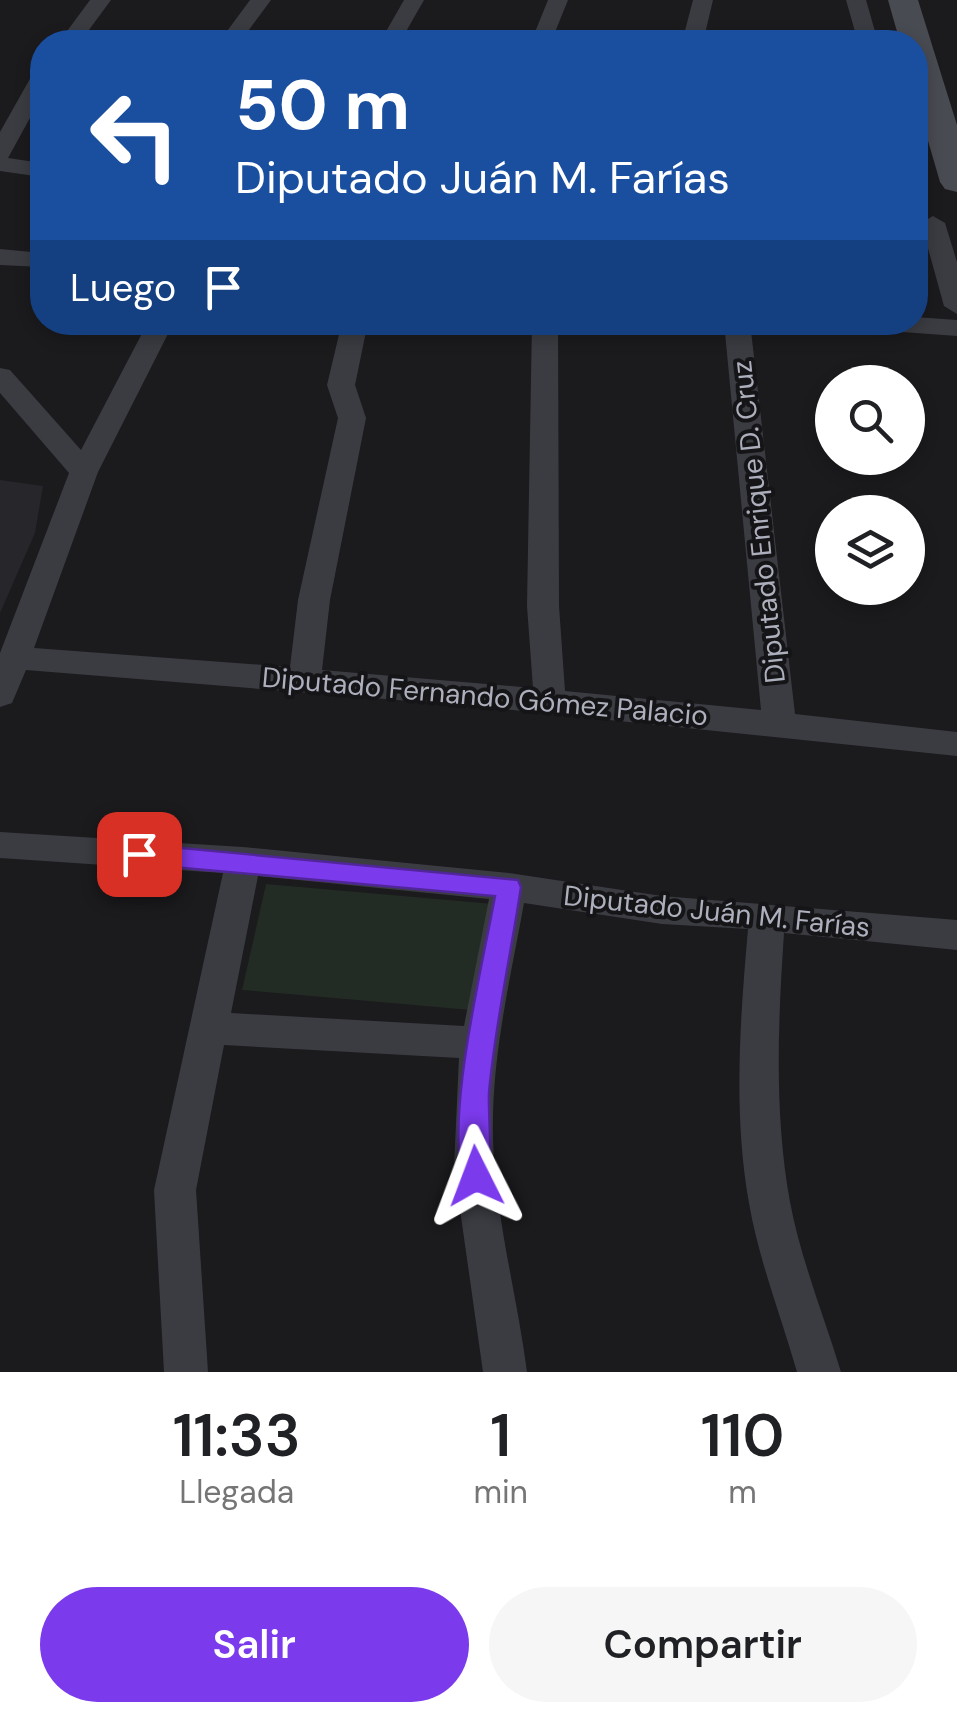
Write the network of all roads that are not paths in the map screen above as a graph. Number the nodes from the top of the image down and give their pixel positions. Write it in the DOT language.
graph roads {
  1 [pos="100,0"];
  2 [pos="261,0"];
  3 [pos="414,0"];
  4 [pos="558,0"];
  5 [pos="703,0"];
  6 [pos="856,0"];
  7 [pos="904,0"];
  8 [pos="78,30"];
  9 [pos="238,30"];
  10 [pos="397,30"];
  11 [pos="546,30"];
  12 [pos="697,30"];
  13 [pos="865,30"];
  14 [pos="913,30"];
  15 [pos="928,82"];
  16 [pos="30,98"];
  17 [pos="6,142"];
  18 [pos="0,164"];
  19 [pos="30,168"];
  20 [pos="957,182"];
  21 [pos="935,223"];
  22 [pos="0,257"];
  23 [pos="30,259"];
  24 [pos="957,306"];
  25 [pos="928,326"];
  26 [pos="957,328"];
  27 [pos="154,335"];
  28 [pos="351,335"];
  29 [pos="545,335"];
  30 [pos="738,335"];
  31 [pos="0,376"];
  32 [pos="84,472"];
  33 [pos="13,658"];
  34 [pos="305,678"];
  35 [pos="0,695"];
  36 [pos="550,704"];
  37 [pos="779,722"];
  38 [pos="957,744"];
  39 [pos="0,845"];
  40 [pos="243,861"];
  41 [pos="509,887"];
  42 [pos="767,916"];
  43 [pos="957,935"];
  44 [pos="208,1028"];
  45 [pos="481,1043"];
  46 [pos="186,1372"];
  47 [pos="505,1372"];
  48 [pos="819,1372"];
  1 -- 8 [label="street"];
  2 -- 9 [label="street"];
  3 -- 10 [label="street"];
  4 -- 11 [label="street"];
  5 -- 12 [label="street"];
  6 -- 13 [label="street"];
  7 -- 14 [label="street"];
  15 -- 20 [label="street"];
  16 -- 17 [label="street"];
  18 -- 19 [label="street"];
  21 -- 24 [label="street"];
  22 -- 23 [label="street"];
  25 -- 26 [label="street"];
  27 -- 32 [label="street"];
  28 -- 34 [label="street"];
  29 -- 36 [label="street"];
  30 -- 37 [label="street, Diputado Enrique D. Cruz"];
  31 -- 32 [label="street"];
  32 -- 33 [label="street"];
  33 -- 34 [label="street, Diputado Fernando Gómez Palacio"];
  33 -- 35 [label="street"];
  34 -- 36 [label="street, Diputado Fernando Gómez Palacio"];
  36 -- 37 [label="street, Diputado Fernando Gómez Palacio"];
  37 -- 38 [label="street, Diputado Fernando Gómez Palacio"];
  39 -- 40 [label="street, Diputado Juán M. Farías"];
  40 -- 41 [label="street, Diputado Juán M. Farías"];
  40 -- 44 [label="street"];
  41 -- 42 [label="street, Diputado Juán M. Farías"];
  41 -- 45 [label="street"];
  42 -- 43 [label="street, Diputado Juán M. Farías"];
  42 -- 48 [label="street"];
  44 -- 45 [label="street"];
  44 -- 46 [label="street"];
  45 -- 47 [label="street"];
}
